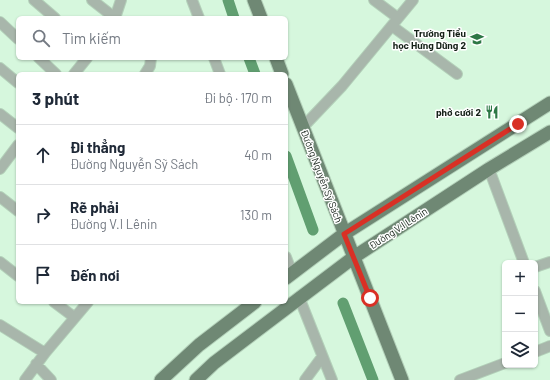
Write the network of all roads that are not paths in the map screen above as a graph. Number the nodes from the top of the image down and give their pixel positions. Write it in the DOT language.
graph roads {
  1 [pos="34,0"];
  2 [pos="92,0"];
  3 [pos="122,0"];
  4 [pos="192,0"];
  5 [pos="254,0"];
  6 [pos="374,0"];
  7 [pos="413,0"];
  8 [pos="53,16"];
  9 [pos="112,16"];
  10 [pos="115,16"];
  11 [pos="198,16"];
  12 [pos="260,16"];
  13 [pos="0,22"];
  14 [pos="395,22"];
  15 [pos="16,37"];
  16 [pos="41,60"];
  17 [pos="85,60"];
  18 [pos="152,60"];
  19 [pos="215,60"];
  20 [pos="277,60"];
  21 [pos="0,68"];
  22 [pos="54,72"];
  23 [pos="76,72"];
  24 [pos="146,72"];
  25 [pos="219,72"];
  26 [pos="281,72"];
  27 [pos="457,74"];
  28 [pos="16,81"];
  29 [pos="288,89"];
  30 [pos="548,108"];
  31 [pos="0,114"];
  32 [pos="16,126"];
  33 [pos="303,127"];
  34 [pos="550,132"];
  35 [pos="16,147"];
  36 [pos="4,158"];
  37 [pos="0,169"];
  38 [pos="489,169"];
  39 [pos="0,197"];
  40 [pos="16,209"];
  41 [pos="344,234"];
  42 [pos="354,257"];
  43 [pos="523,260"];
  44 [pos="0,262"];
  45 [pos="550,262"];
  46 [pos="538,266"];
  47 [pos="16,274"];
  48 [pos="289,276"];
  49 [pos="537,296"];
  50 [pos="299,297"];
  51 [pos="57,304"];
  52 [pos="86,304"];
  53 [pos="252,304"];
  54 [pos="74,317"];
  55 [pos="0,325"];
  56 [pos="550,331"];
  57 [pos="550,346"];
  58 [pos="538,351"];
  59 [pos="45,353"];
  60 [pos="322,357"];
  61 [pos="36,364"];
  62 [pos="502,364"];
  63 [pos="25,380"];
  64 [pos="51,380"];
  65 [pos="161,380"];
  66 [pos="196,380"];
  67 [pos="305,380"];
  68 [pos="332,380"];
  69 [pos="402,380"];
  70 [pos="460,380"];
  1 -- 8 [label="street"];
  2 -- 9 [label="street"];
  3 -- 10 [label="street"];
  4 -- 11 [label="street"];
  5 -- 12 [label="main road"];
  6 -- 14 [label="street"];
  7 -- 14 [label="street"];
  13 -- 15 [label="street"];
  14 -- 27 [label="street"];
  14 -- 33 [label="street"];
  16 -- 22 [label="street"];
  17 -- 23 [label="street"];
  18 -- 24 [label="street"];
  19 -- 25 [label="street"];
  20 -- 26 [label="main road"];
  21 -- 28 [label="street"];
  29 -- 33 [label="main road, Đường Nguyễn Sỹ Sách"];
  30 -- 41 [label="main road"];
  31 -- 32 [label="street"];
  33 -- 41 [label="main road, Đường Nguyễn Sỹ Sách"];
  34 -- 38 [label="main road, Đường V.I Lênin"];
  35 -- 36 [label="street"];
  36 -- 37 [label="street"];
  38 -- 42 [label="main road, Đường V.I Lênin"];
  38 -- 43 [label="street"];
  39 -- 40 [label="street"];
  41 -- 42 [label="main road, Đường Nguyễn Sỹ Sách"];
  41 -- 48 [label="main road"];
  42 -- 50 [label="main road, Đường V.I Lênin"];
  42 -- 69 [label="main road, Đường Nguyễn Sỹ Sách"];
  44 -- 47 [label="street"];
  45 -- 46 [label="street"];
  49 -- 56 [label="street"];
  50 -- 60 [label="street"];
  50 -- 66 [label="main road, Đường V.I Lênin"];
  51 -- 54 [label="street"];
  52 -- 54 [label="street"];
  53 -- 65 [label="main road"];
  54 -- 59 [label="street"];
  55 -- 59 [label="street"];
  57 -- 58 [label="street"];
  59 -- 61 [label="street"];
  60 -- 67 [label="street"];
  60 -- 68 [label="street"];
  61 -- 63 [label="street"];
  61 -- 64 [label="street"];
  62 -- 70 [label="street"];
}
